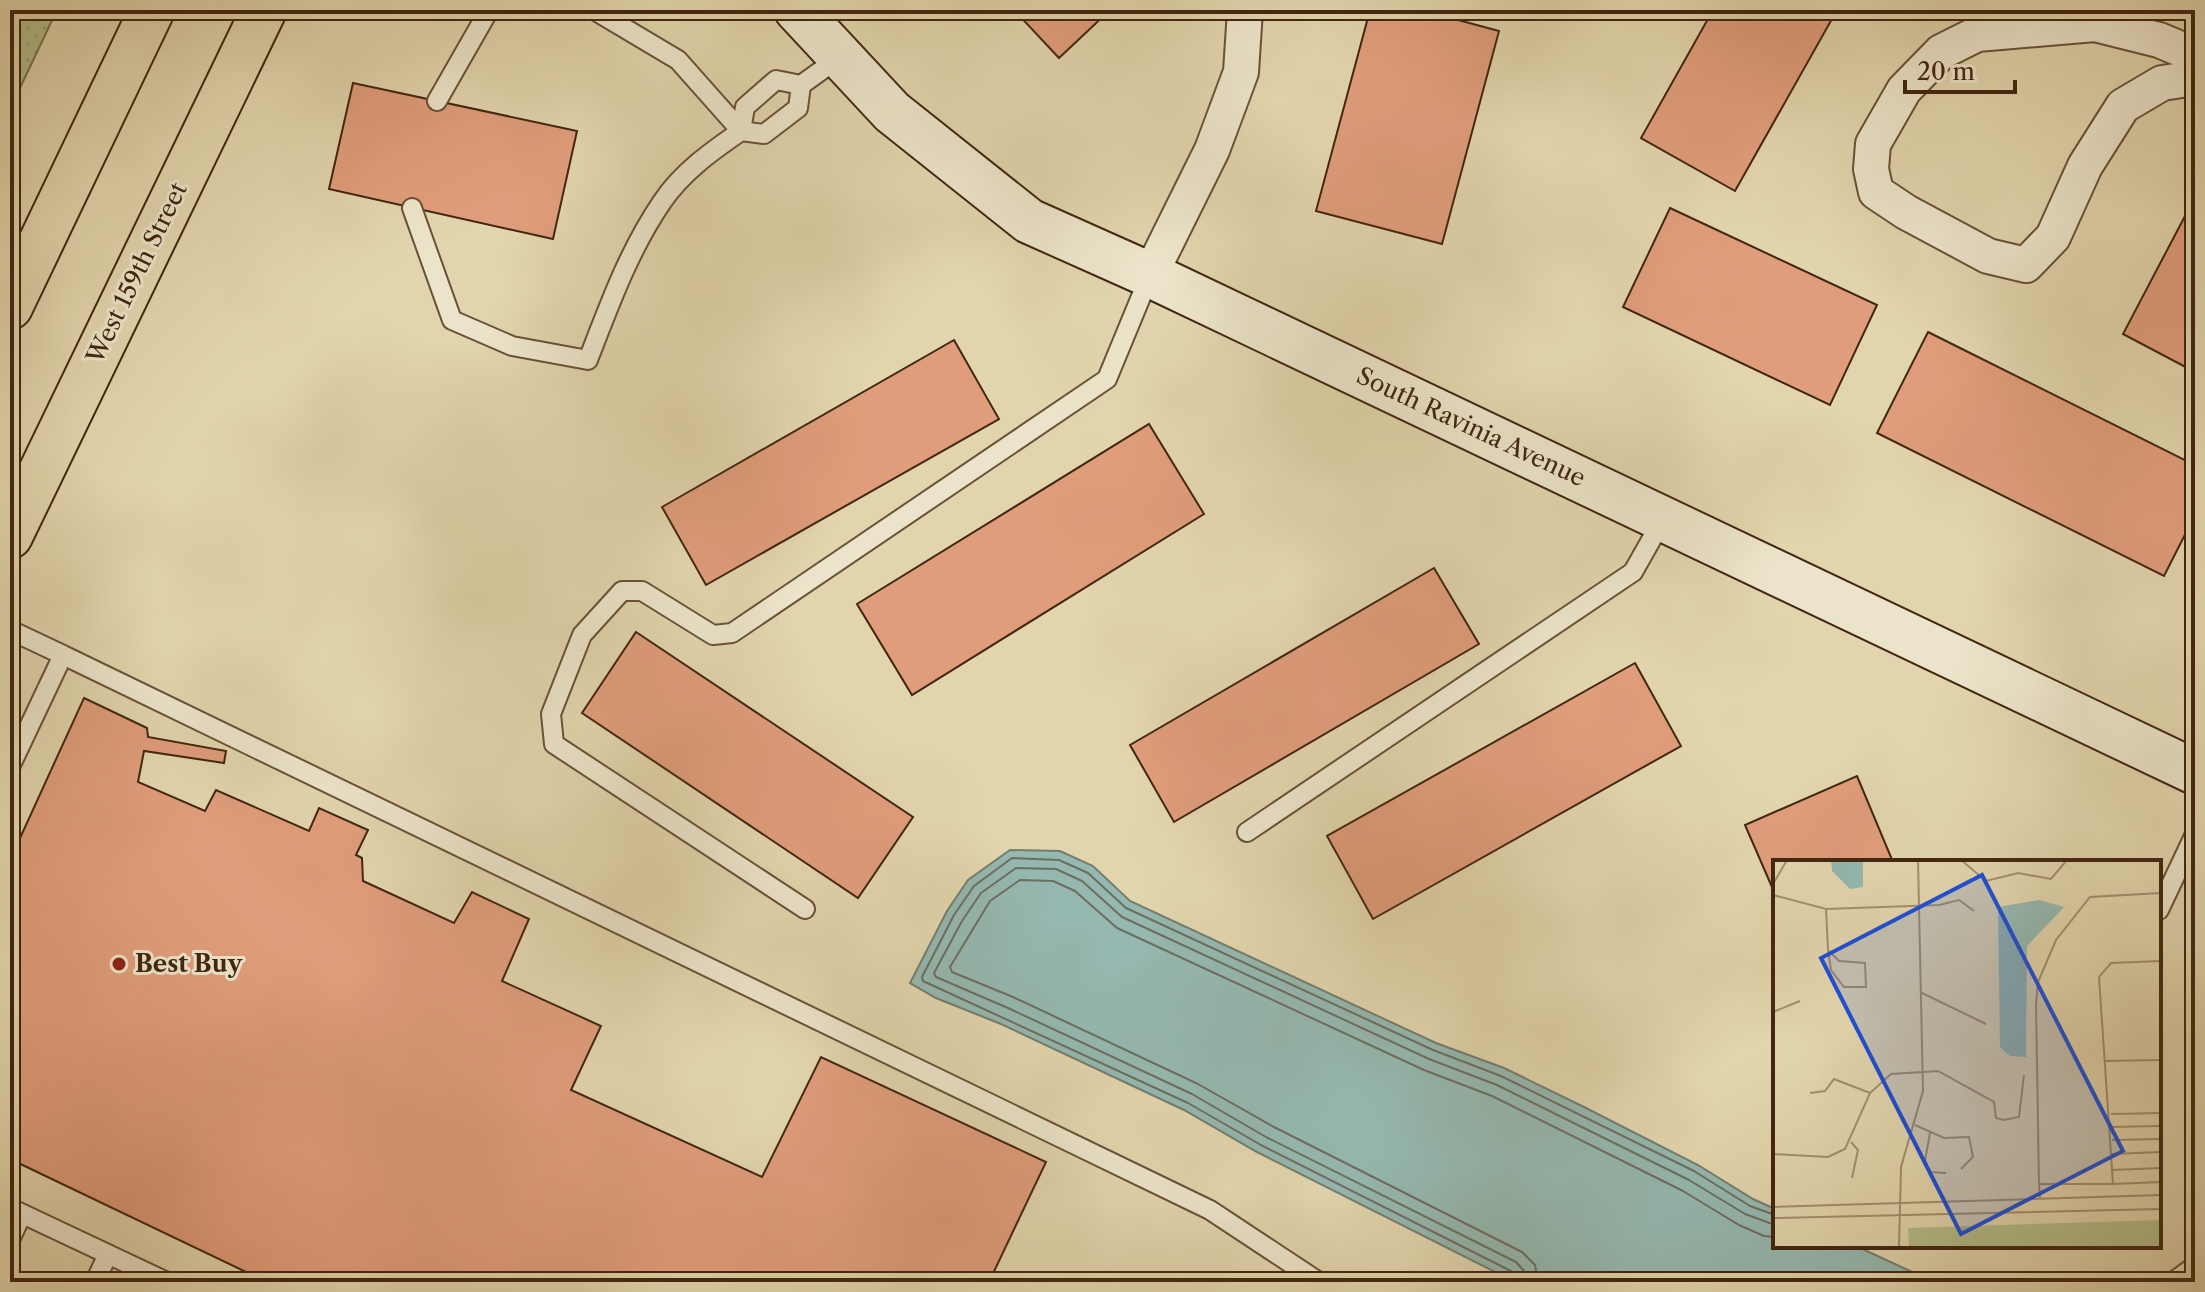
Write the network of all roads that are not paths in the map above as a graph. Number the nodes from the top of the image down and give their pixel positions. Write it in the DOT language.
graph roads {
  1 [pos="152,10"];
  2 [pos="264,10"];
  3 [pos="489,10"];
  4 [pos="594,10"];
  5 [pos="797,10"];
  6 [pos="1245,10"];
  7 [pos="2195,55"];
  8 [pos="840,57"];
  9 [pos="2195,78"];
  10 [pos="801,85"];
  11 [pos="437,101"];
  12 [pos="741,131"];
  13 [pos="412,208"];
  14 [pos="1150,275"];
  15 [pos="10,307"];
  16 [pos="1663,519"];
  17 [pos="10,536"];
  18 [pos="10,630"];
  19 [pos="63,655"];
  20 [pos="10,767"];
  21 [pos="2195,772"];
  22 [pos="1247,832"];
  23 [pos="2195,834"];
  24 [pos="2161,906"];
  25 [pos="805,909"];
  26 [pos="16,1211"];
  27 [pos="10,1240"];
  28 [pos="108,1254"];
  29 [pos="2195,1266"];
  30 [pos="95,1282"];
  31 [pos="167,1282"];
  32 [pos="1319,1282"];
  33 [pos="2173,1282"];
  1 -- 15 [label="main road"];
  2 -- 17 [label="main road, West 159th Street"];
  3 -- 11 [label="lane"];
  4 -- 12 [label="lane"];
  5 -- 8 [label="street, South Ravinia Avenue"];
  6 -- 14 [label="street"];
  7 -- 9 [label="street"];
  8 -- 10 [label="lane"];
  8 -- 14 [label="street, South Ravinia Avenue"];
  10 -- 12 [label="lane"];
  10 -- 12 [label="lane"];
  12 -- 13 [label="lane"];
  14 -- 16 [label="street, South Ravinia Avenue"];
  14 -- 25 [label="lane"];
  16 -- 21 [label="street, South Ravinia Avenue"];
  16 -- 22 [label="lane"];
  18 -- 19 [label="lane"];
  19 -- 20 [label="lane"];
  19 -- 32 [label="lane"];
  23 -- 24 [label="lane"];
  26 -- 27 [label="lane"];
  26 -- 28 [label="lane"];
  28 -- 30 [label="lane"];
  28 -- 31 [label="lane"];
  29 -- 33 [label="lane"];
}
